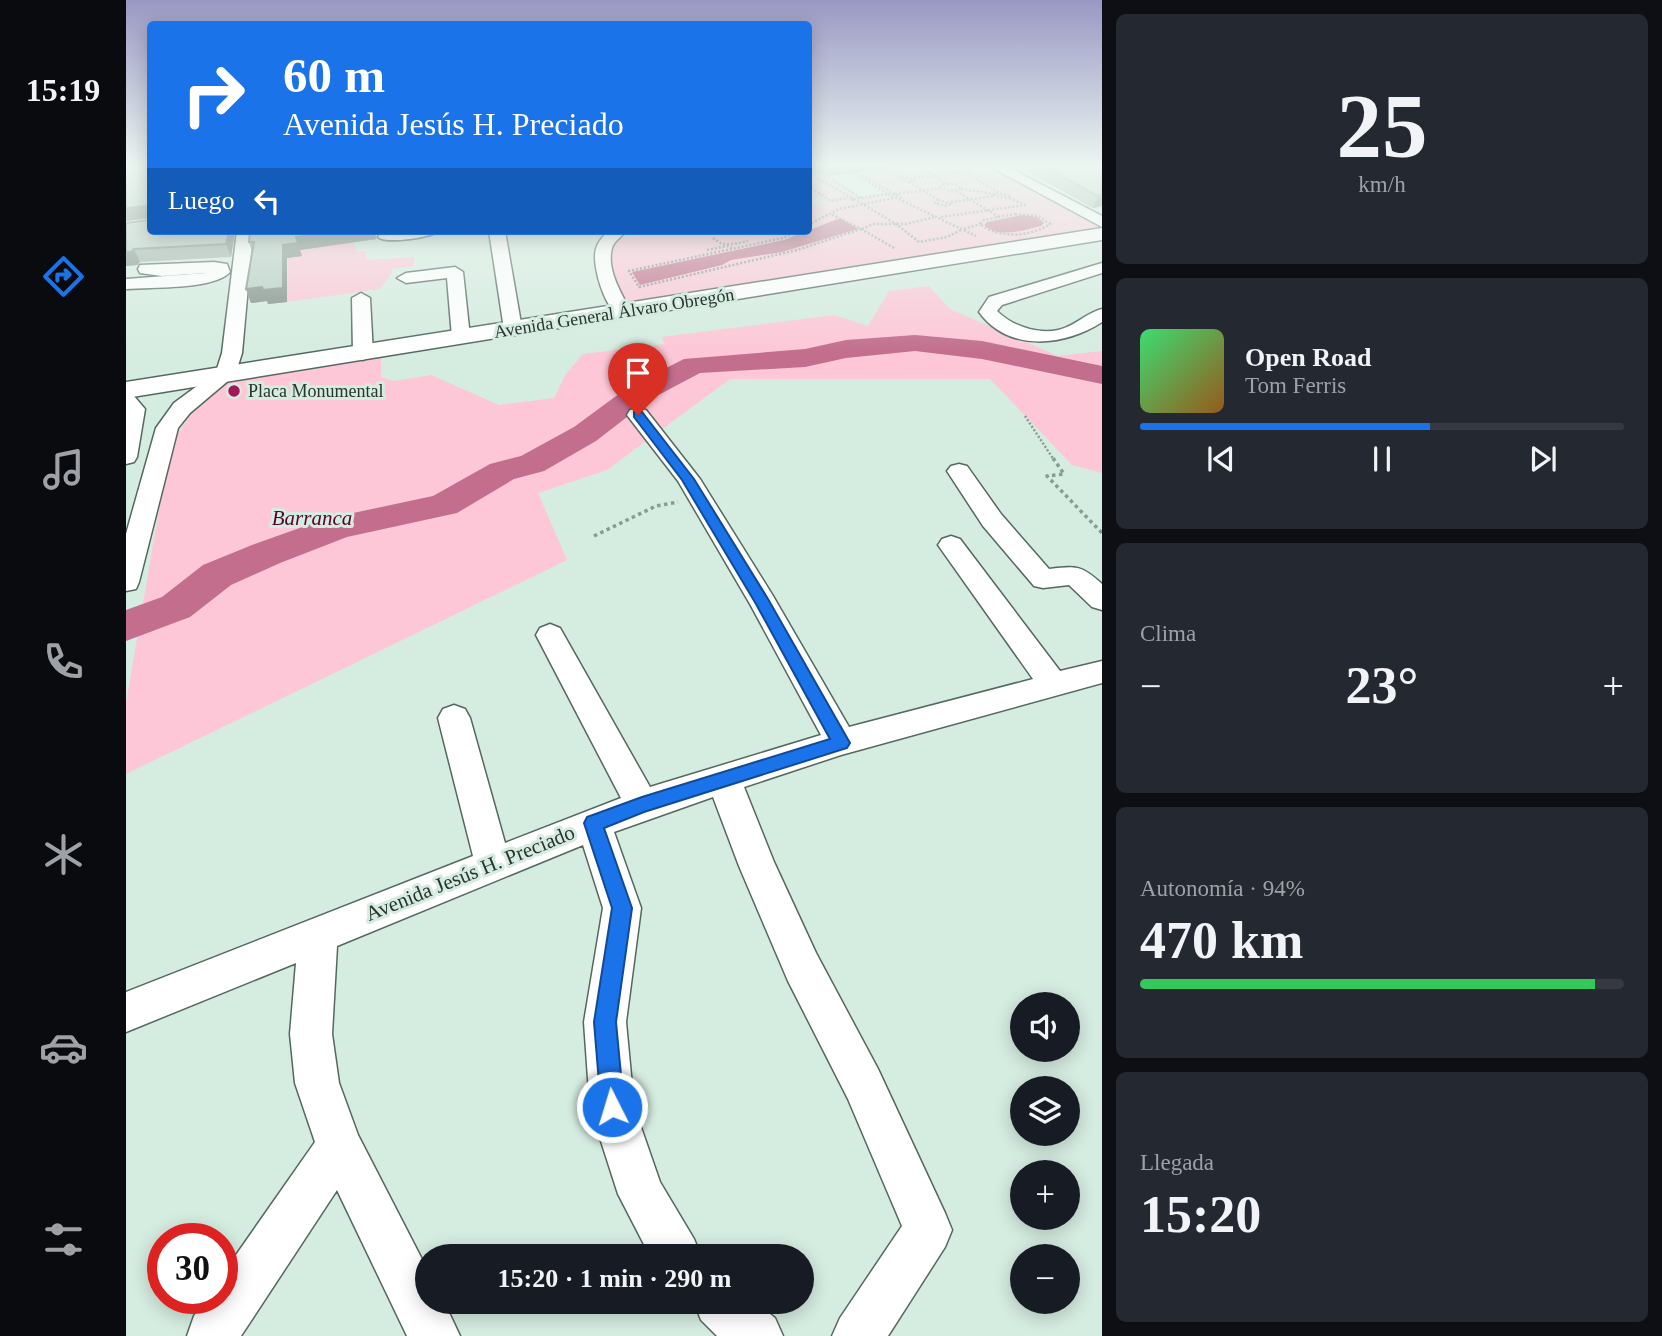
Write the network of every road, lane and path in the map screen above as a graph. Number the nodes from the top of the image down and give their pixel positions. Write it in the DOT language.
graph roads {
  1 [pos="902,228"];
  2 [pos="960,228"];
  3 [pos="985,228"];
  4 [pos="1045,228"];
  5 [pos="861,229"];
  6 [pos="963,229"];
  7 [pos="1041,233"];
  8 [pos="973,234"];
  9 [pos="1102,234"];
  10 [pos="244,235"];
  11 [pos="395,235"];
  12 [pos="498,235"];
  13 [pos="612,235"];
  14 [pos="788,235"];
  15 [pos="386,236"];
  16 [pos="984,236"];
  17 [pos="713,238"];
  18 [pos="1005,239"];
  19 [pos="748,241"];
  20 [pos="722,244"];
  21 [pos="735,244"];
  22 [pos="727,246"];
  23 [pos="714,248"];
  24 [pos="733,249"];
  25 [pos="896,249"];
  26 [pos="707,250"];
  27 [pos="240,260"];
  28 [pos="1102,268"];
  29 [pos="146,269"];
  30 [pos="126,271"];
  31 [pos="406,278"];
  32 [pos="126,284"];
  33 [pos="361,298"];
  34 [pos="622,312"];
  35 [pos="1102,314"];
  36 [pos="513,329"];
  37 [pos="461,337"];
  38 [pos="363,354"];
  39 [pos="225,375"];
  40 [pos="126,390"];
  41 [pos="126,399"];
  42 [pos="638,415"];
  43 [pos="1026,416"];
  44 [pos="126,457"];
  45 [pos="959,471"];
  46 [pos="699,498"];
  47 [pos="1102,533"];
  48 [pos="594,536"];
  49 [pos="951,545"];
  50 [pos="126,582"];
  51 [pos="1102,600"];
  52 [pos="550,635"];
  53 [pos="1102,671"];
  54 [pos="1053,684"];
  55 [pos="454,718"];
  56 [pos="841,743"];
  57 [pos="724,780"];
  58 [pos="642,805"];
  59 [pos="593,823"];
  60 [pos="493,864"];
  61 [pos="318,934"];
  62 [pos="126,1012"];
  63 [pos="339,1146"];
  64 [pos="670,1244"];
  65 [pos="731,1314"];
  66 [pos="212,1334"];
  67 [pos="434,1336"];
  68 [pos="757,1336"];
  69 [pos="858,1336"];
  1 -- 6 [label="path"];
  2 -- 8 [label="path"];
  3 -- 4 [label="path"];
  5 -- 24 [label="path"];
  5 -- 25 [label="path"];
  6 -- 16 [label="path"];
  7 -- 18 [label="path"];
  9 -- 34 [label="main road, Avenida General Álvaro Obregón"];
  10 -- 27 [label="street"];
  11 -- 15 [label="street"];
  12 -- 36 [label="street"];
  13 -- 34 [label="street"];
  14 -- 24 [label="path"];
  17 -- 20 [label="path"];
  19 -- 21 [label="path"];
  20 -- 21 [label="path"];
  20 -- 23 [label="path"];
  21 -- 22 [label="path"];
  22 -- 23 [label="path"];
  22 -- 24 [label="path"];
  23 -- 26 [label="path"];
  27 -- 29 [label="street"];
  27 -- 39 [label="street"];
  28 -- 35 [label="street"];
  29 -- 30 [label="street"];
  29 -- 32 [label="street"];
  31 -- 37 [label="street"];
  33 -- 38 [label="street"];
  34 -- 36 [label="main road, Avenida General Álvaro Obregón"];
  36 -- 37 [label="main road, Avenida General Álvaro Obregón"];
  37 -- 38 [label="main road, Avenida General Álvaro Obregón"];
  38 -- 39 [label="main road, Avenida General Álvaro Obregón"];
  39 -- 40 [label="main road, Avenida General Álvaro Obregón"];
  39 -- 50 [label="street"];
  41 -- 44 [label="street"];
  42 -- 46 [label="street"];
  43 -- 47 [label="path"];
  45 -- 51 [label="street"];
  46 -- 48 [label="path"];
  46 -- 56 [label="street"];
  49 -- 54 [label="street"];
  52 -- 58 [label="street"];
  53 -- 54 [label="street, Avenida Jesús H. Preciado"];
  54 -- 56 [label="street, Avenida Jesús H. Preciado"];
  55 -- 60 [label="street"];
  56 -- 57 [label="street, Avenida Jesús H. Preciado"];
  57 -- 58 [label="street, Avenida Jesús H. Preciado"];
  57 -- 69 [label="street"];
  58 -- 59 [label="street, Avenida Jesús H. Preciado"];
  59 -- 60 [label="street, Avenida Jesús H. Preciado"];
  59 -- 64 [label="street"];
  60 -- 61 [label="street, Avenida Jesús H. Preciado"];
  61 -- 62 [label="street, Avenida Jesús H. Preciado"];
  61 -- 63 [label="street"];
  63 -- 66 [label="street"];
  63 -- 67 [label="street"];
  65 -- 68 [label="street"];
}
